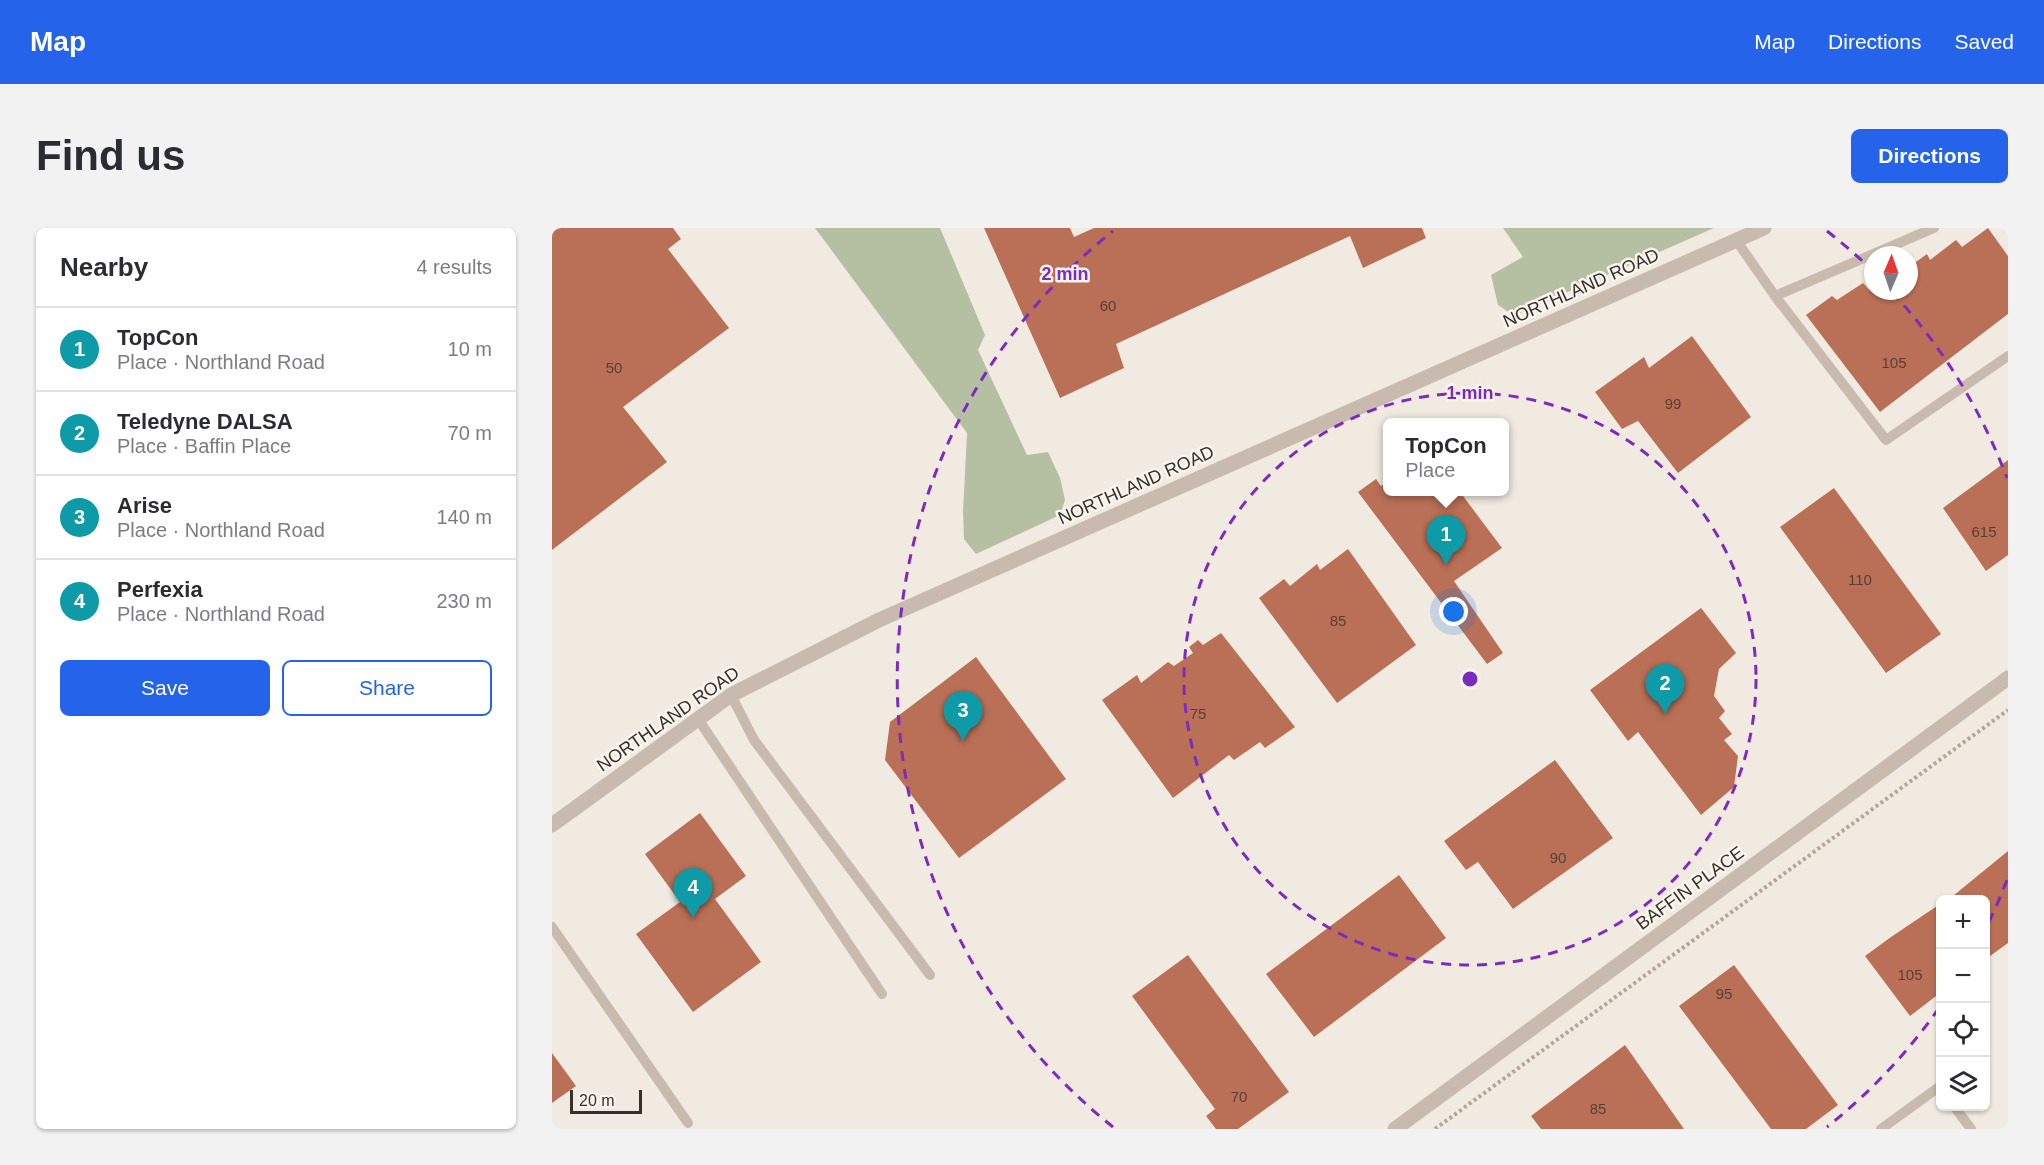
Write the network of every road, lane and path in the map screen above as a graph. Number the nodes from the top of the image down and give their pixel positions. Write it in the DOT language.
graph roads {
  1 [pos="1764,228"];
  2 [pos="1934,228"];
  3 [pos="1736,240"];
  4 [pos="1775,296"];
  5 [pos="2008,356"];
  6 [pos="2008,678"];
  7 [pos="731,695"];
  8 [pos="2008,710"];
  9 [pos="698,719"];
  10 [pos="552,825"];
  11 [pos="552,927"];
  12 [pos="930,975"];
  13 [pos="882,994"];
  14 [pos="1936,1090"];
  15 [pos="1957,1111"];
  16 [pos="688,1123"];
  17 [pos="1395,1129"];
  18 [pos="1435,1129"];
  19 [pos="1881,1129"];
  20 [pos="1971,1129"];
  1 -- 3 [label="street, NORTHLAND ROAD"];
  2 -- 4 [label="lane"];
  3 -- 4 [label="lane"];
  3 -- 7 [label="street, NORTHLAND ROAD"];
  4 -- 5 [label="lane"];
  6 -- 17 [label="street, BAFFIN PLACE"];
  7 -- 9 [label="street, NORTHLAND ROAD"];
  7 -- 12 [label="lane"];
  8 -- 18 [label="path"];
  9 -- 10 [label="street, NORTHLAND ROAD"];
  9 -- 13 [label="lane"];
  11 -- 16 [label="lane"];
  14 -- 19 [label="lane"];
  15 -- 20 [label="lane"];
}
